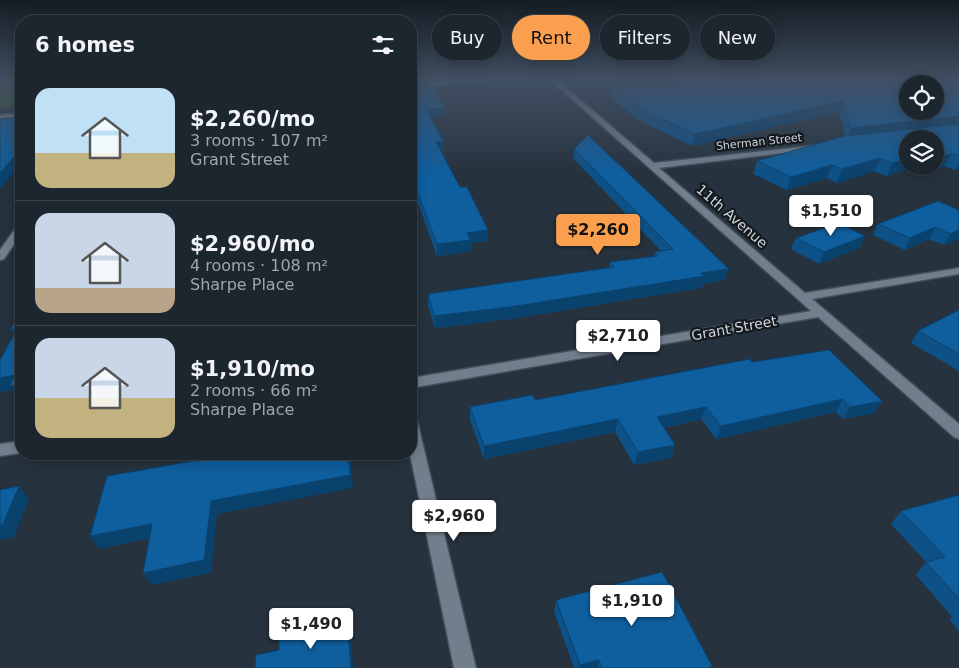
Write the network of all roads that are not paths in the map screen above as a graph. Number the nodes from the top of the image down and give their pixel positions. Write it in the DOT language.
graph roads {
  1 [pos="587,110"];
  2 [pos="15,116"];
  3 [pos="0,117"];
  4 [pos="822,147"];
  5 [pos="652,166"];
  6 [pos="15,236"];
  7 [pos="0,257"];
  8 [pos="959,270"];
  9 [pos="802,297"];
  10 [pos="820,313"];
  11 [pos="417,381"];
  12 [pos="959,433"];
  13 [pos="15,448"];
  14 [pos="0,450"];
  15 [pos="417,451"];
  16 [pos="465,668"];
  1 -- 5 [label="street, 11th Avenue"];
  2 -- 3 [label="street"];
  4 -- 5 [label="street, Sherman Street"];
  5 -- 9 [label="street, 11th Avenue"];
  6 -- 7 [label="street"];
  8 -- 9 [label="street"];
  9 -- 10 [label="street, 11th Avenue"];
  10 -- 11 [label="street, Grant Street"];
  10 -- 12 [label="street, 11th Avenue"];
  13 -- 14 [label="street"];
  15 -- 16 [label="street"];
}
